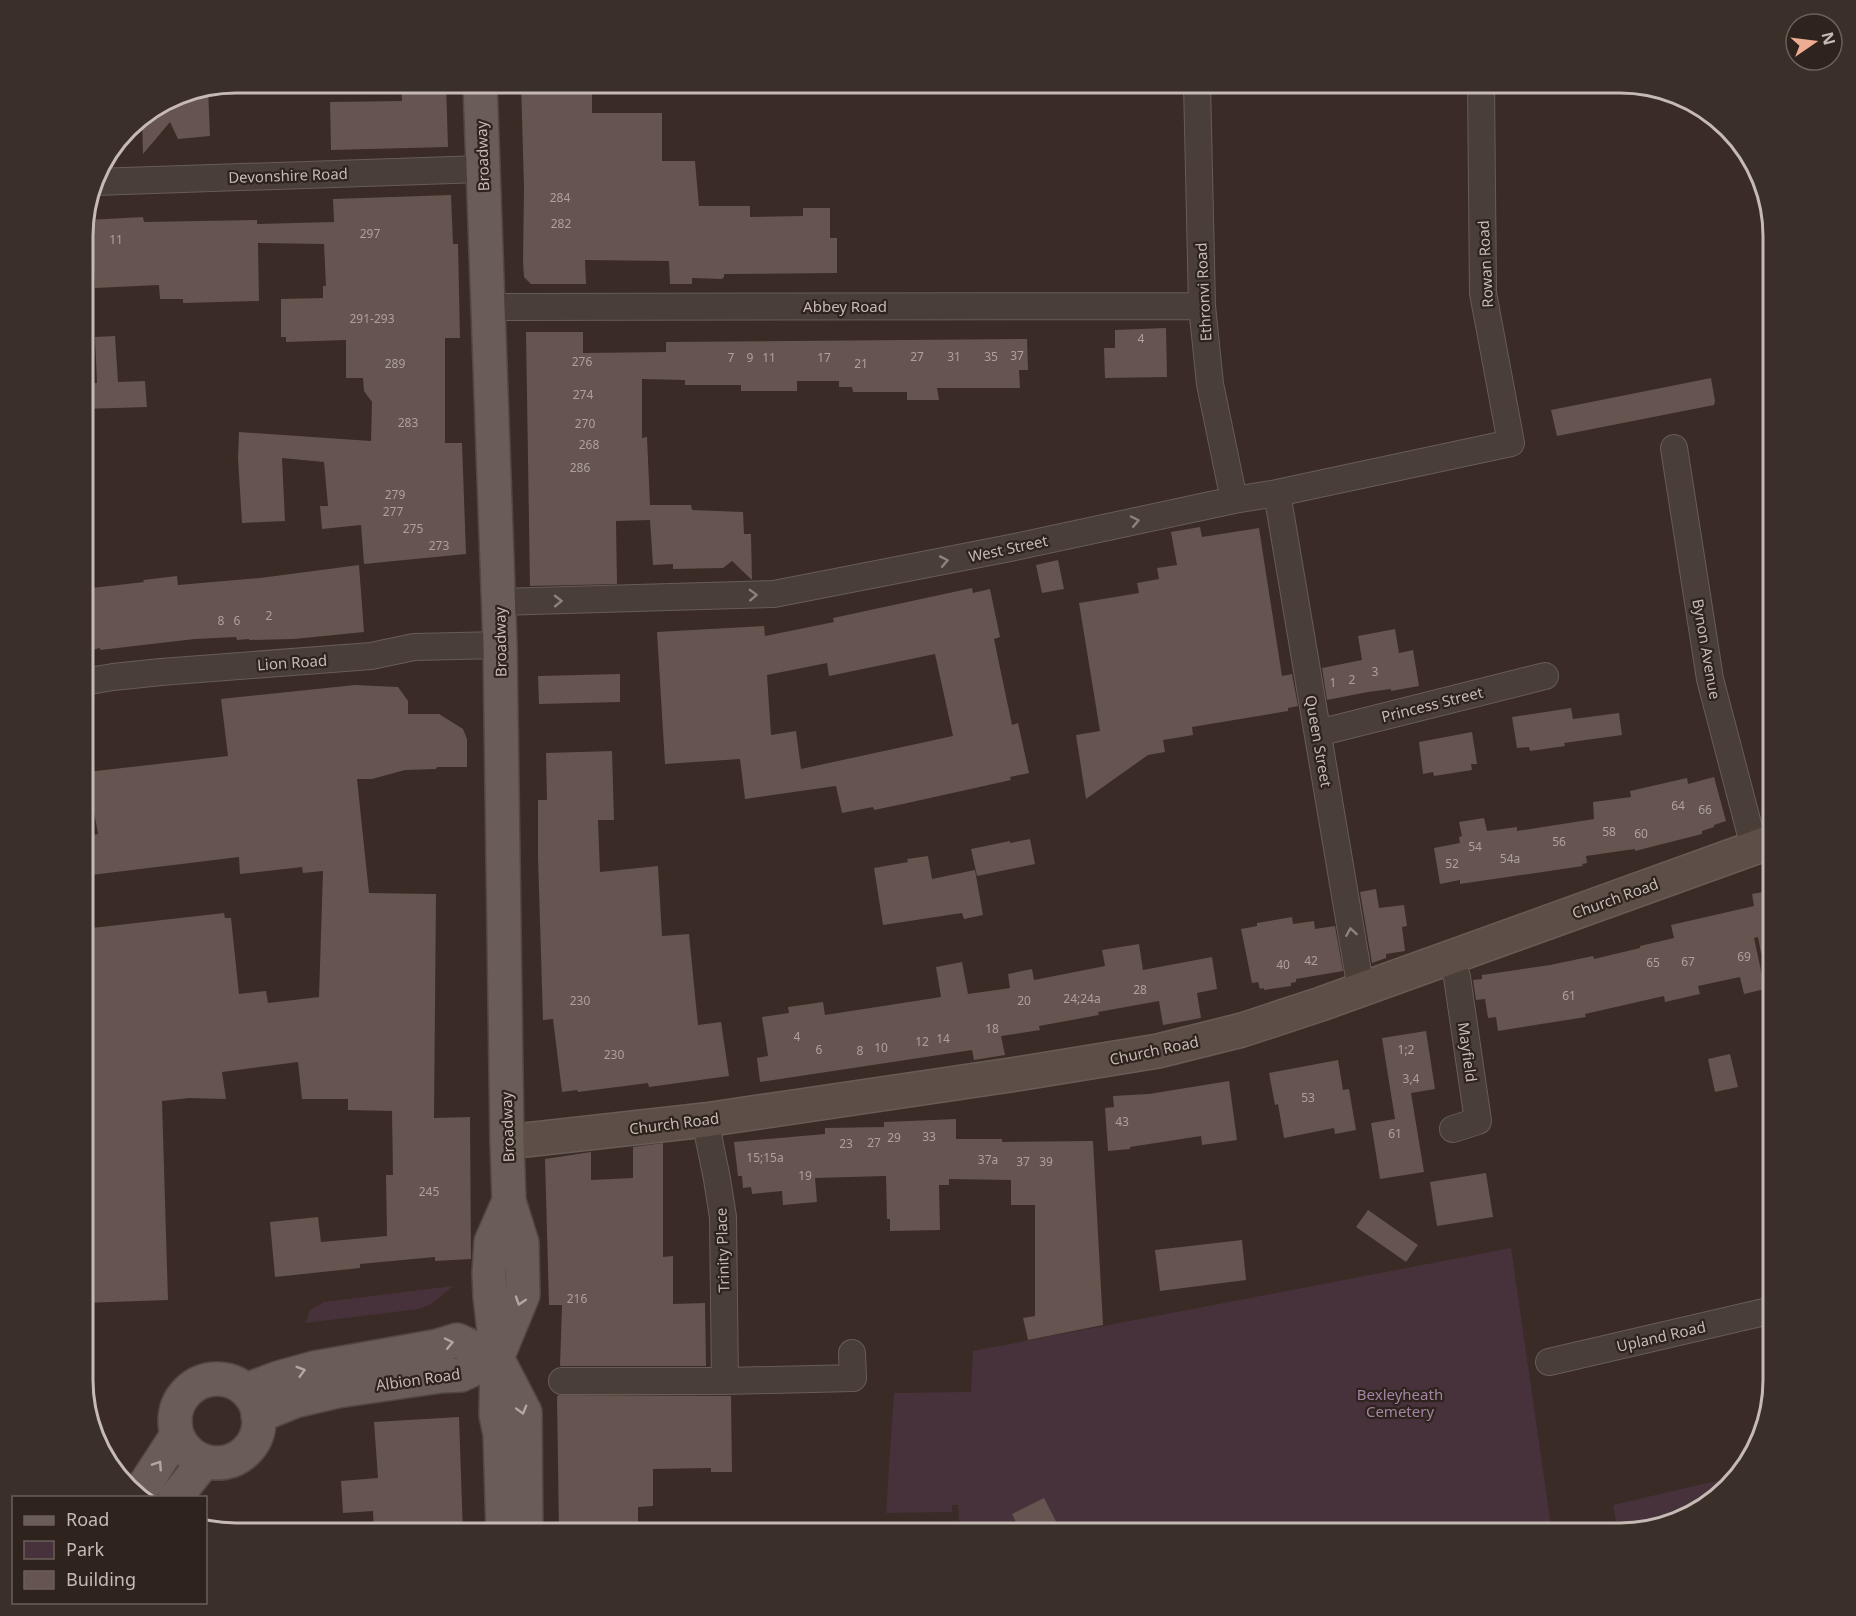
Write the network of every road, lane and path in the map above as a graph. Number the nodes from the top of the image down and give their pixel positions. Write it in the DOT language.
graph roads {
  1 [pos="480,93"];
  2 [pos="1197,93"];
  3 [pos="1481,93"];
  4 [pos="482,170"];
  5 [pos="104,182"];
  6 [pos="1202,306"];
  7 [pos="488,307"];
  8 [pos="1511,443"];
  9 [pos="1674,447"];
  10 [pos="1277,493"];
  11 [pos="1234,500"];
  12 [pos="499,602"];
  13 [pos="500,645"];
  14 [pos="1545,676"];
  15 [pos="93,680"];
  16 [pos="1318,733"];
  17 [pos="1763,844"];
  18 [pos="1450,958"];
  19 [pos="1361,990"];
  20 [pos="705,1120"];
  21 [pos="1453,1130"];
  22 [pos="507,1142"];
  23 [pos="1763,1312"];
  24 [pos="852,1353"];
  25 [pos="497,1358"];
  26 [pos="1549,1362"];
  27 [pos="562,1381"];
  28 [pos="725,1381"];
  29 [pos="252,1403"];
  30 [pos="177,1435"];
  31 [pos="204,1462"];
  32 [pos="142,1488"];
  33 [pos="176,1496"];
  34 [pos="503,1523"];
  35 [pos="526,1523"];
  1 -- 4 [label="main road, Broadway"];
  2 -- 6 [label="street, Ethronvi Road"];
  3 -- 8 [label="street, Rowan Road"];
  4 -- 5 [label="street, Devonshire Road"];
  4 -- 7 [label="main road, Broadway"];
  6 -- 7 [label="street, Abbey Road"];
  6 -- 11 [label="street, Ethronvi Road"];
  7 -- 12 [label="main road, Broadway"];
  8 -- 10 [label="street, West Street"];
  9 -- 17 [label="street, Bynon Avenue"];
  10 -- 11 [label="street, West Street"];
  10 -- 16 [label="street, Queen Street"];
  12 -- 11 [label="street, West Street, one-way"];
  12 -- 13 [label="main road, Broadway"];
  13 -- 15 [label="street, Lion Road"];
  13 -- 22 [label="main road, Broadway"];
  14 -- 16 [label="street, Princess Street"];
  19 -- 16 [label="street, Queen Street, one-way"];
  17 -- 18 [label="street, Church Road"];
  18 -- 19 [label="street, Church Road"];
  18 -- 21 [label="street, Mayfield"];
  19 -- 20 [label="street, Church Road"];
  20 -- 22 [label="street, Church Road"];
  20 -- 28 [label="street, Trinity Place"];
  22 -- 25 [label="main road, Broadway"];
  23 -- 26 [label="street, Upland Road"];
  24 -- 28 [label="street"];
  25 -- 29 [label="main road, Albion Road"];
  25 -- 34 [label="main road, Broadway"];
  25 -- 35 [label="main road, one-way"];
  27 -- 28 [label="street"];
  29 -- 30 [label="main road"];
  29 -- 31 [label="main road"];
  30 -- 31 [label="main road"];
  32 -- 30 [label="main road, one-way"];
  31 -- 33 [label="main road"];
}
